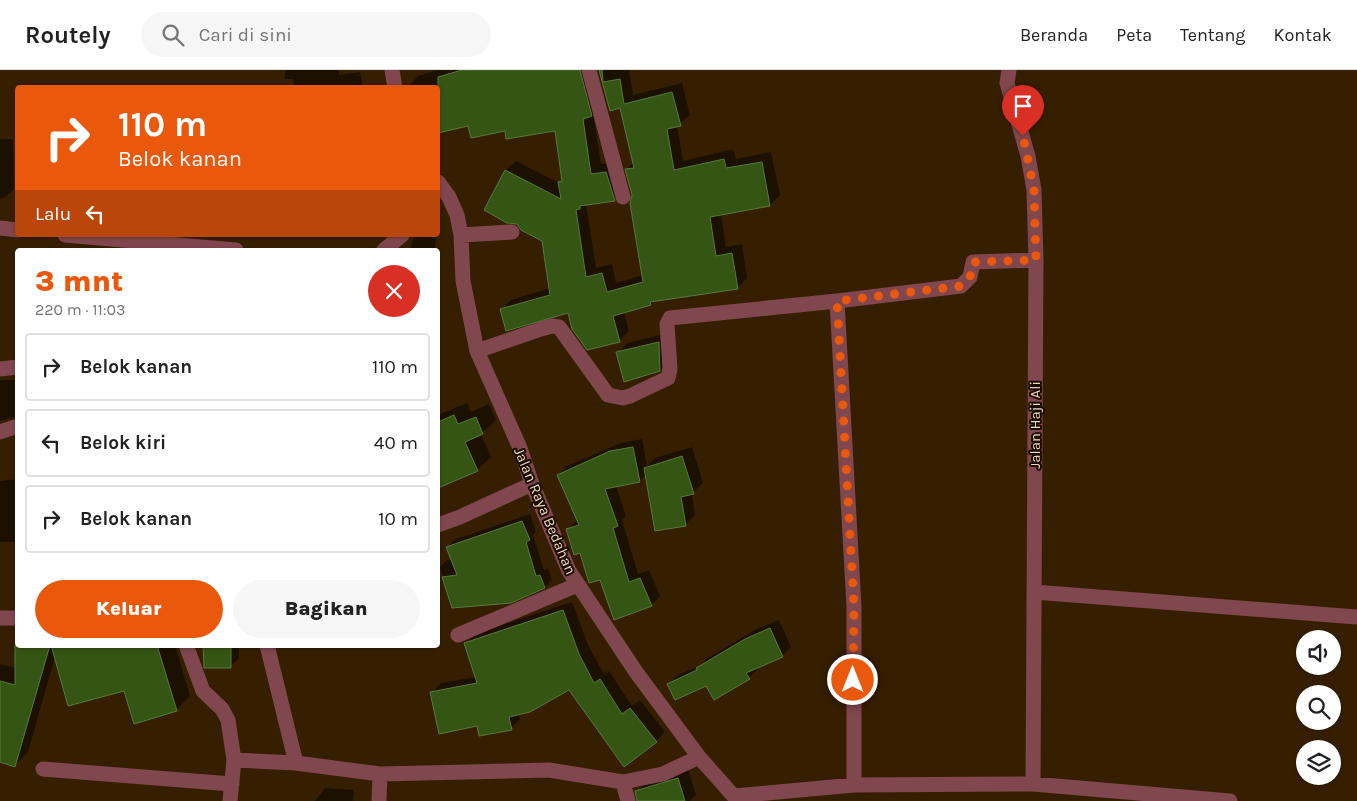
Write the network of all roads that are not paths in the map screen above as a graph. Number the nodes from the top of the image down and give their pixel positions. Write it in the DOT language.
graph roads {
  1 [pos="392,70"];
  2 [pos="589,70"];
  3 [pos="1009,70"];
  4 [pos="394,85"];
  5 [pos="440,188"];
  6 [pos="622,197"];
  7 [pos="0,228"];
  8 [pos="15,230"];
  9 [pos="512,232"];
  10 [pos="461,235"];
  11 [pos="88,237"];
  12 [pos="400,237"];
  13 [pos="213,248"];
  14 [pos="386,248"];
  15 [pos="1036,260"];
  16 [pos="837,301"];
  17 [pos="477,351"];
  18 [pos="15,367"];
  19 [pos="0,369"];
  20 [pos="15,427"];
  21 [pos="0,432"];
  22 [pos="532,484"];
  23 [pos="440,524"];
  24 [pos="577,585"];
  25 [pos="1034,592"];
  26 [pos="1357,617"];
  27 [pos="0,618"];
  28 [pos="15,618"];
  29 [pos="458,635"];
  30 [pos="187,648"];
  31 [pos="269,648"];
  32 [pos="699,757"];
  33 [pos="234,760"];
  34 [pos="296,763"];
  35 [pos="43,769"];
  36 [pos="380,774"];
  37 [pos="623,782"];
  38 [pos="232,784"];
  39 [pos="1033,784"];
  40 [pos="854,785"];
  41 [pos="736,799"];
  42 [pos="230,801"];
  43 [pos="379,801"];
  44 [pos="628,801"];
  45 [pos="1230,801"];
  1 -- 4 [label="street"];
  2 -- 6 [label="street"];
  3 -- 15 [label="street, Jalan Haji Ali"];
  5 -- 10 [label="street, Jalan Raya Bedahan"];
  7 -- 8 [label="street"];
  9 -- 10 [label="street"];
  10 -- 17 [label="street, Jalan Raya Bedahan"];
  11 -- 13 [label="street"];
  12 -- 14 [label="street"];
  15 -- 16 [label="street"];
  15 -- 25 [label="street, Jalan Haji Ali"];
  16 -- 17 [label="street"];
  16 -- 40 [label="street"];
  17 -- 22 [label="street, Jalan Raya Bedahan"];
  18 -- 19 [label="street"];
  20 -- 21 [label="street"];
  22 -- 23 [label="street"];
  22 -- 24 [label="street, Jalan Raya Bedahan"];
  24 -- 29 [label="street"];
  24 -- 32 [label="street, Jalan Raya Bedahan"];
  25 -- 26 [label="street"];
  25 -- 39 [label="street, Jalan Haji Ali"];
  27 -- 28 [label="street"];
  30 -- 33 [label="street"];
  31 -- 34 [label="street"];
  32 -- 37 [label="street"];
  32 -- 41 [label="street, Jalan Raya Bedahan"];
  33 -- 34 [label="street"];
  33 -- 38 [label="street"];
  34 -- 36 [label="street"];
  35 -- 38 [label="street"];
  36 -- 37 [label="street"];
  36 -- 43 [label="street"];
  37 -- 44 [label="street"];
  38 -- 42 [label="street"];
  39 -- 40 [label="street"];
  39 -- 45 [label="street"];
  40 -- 41 [label="street"];
}
